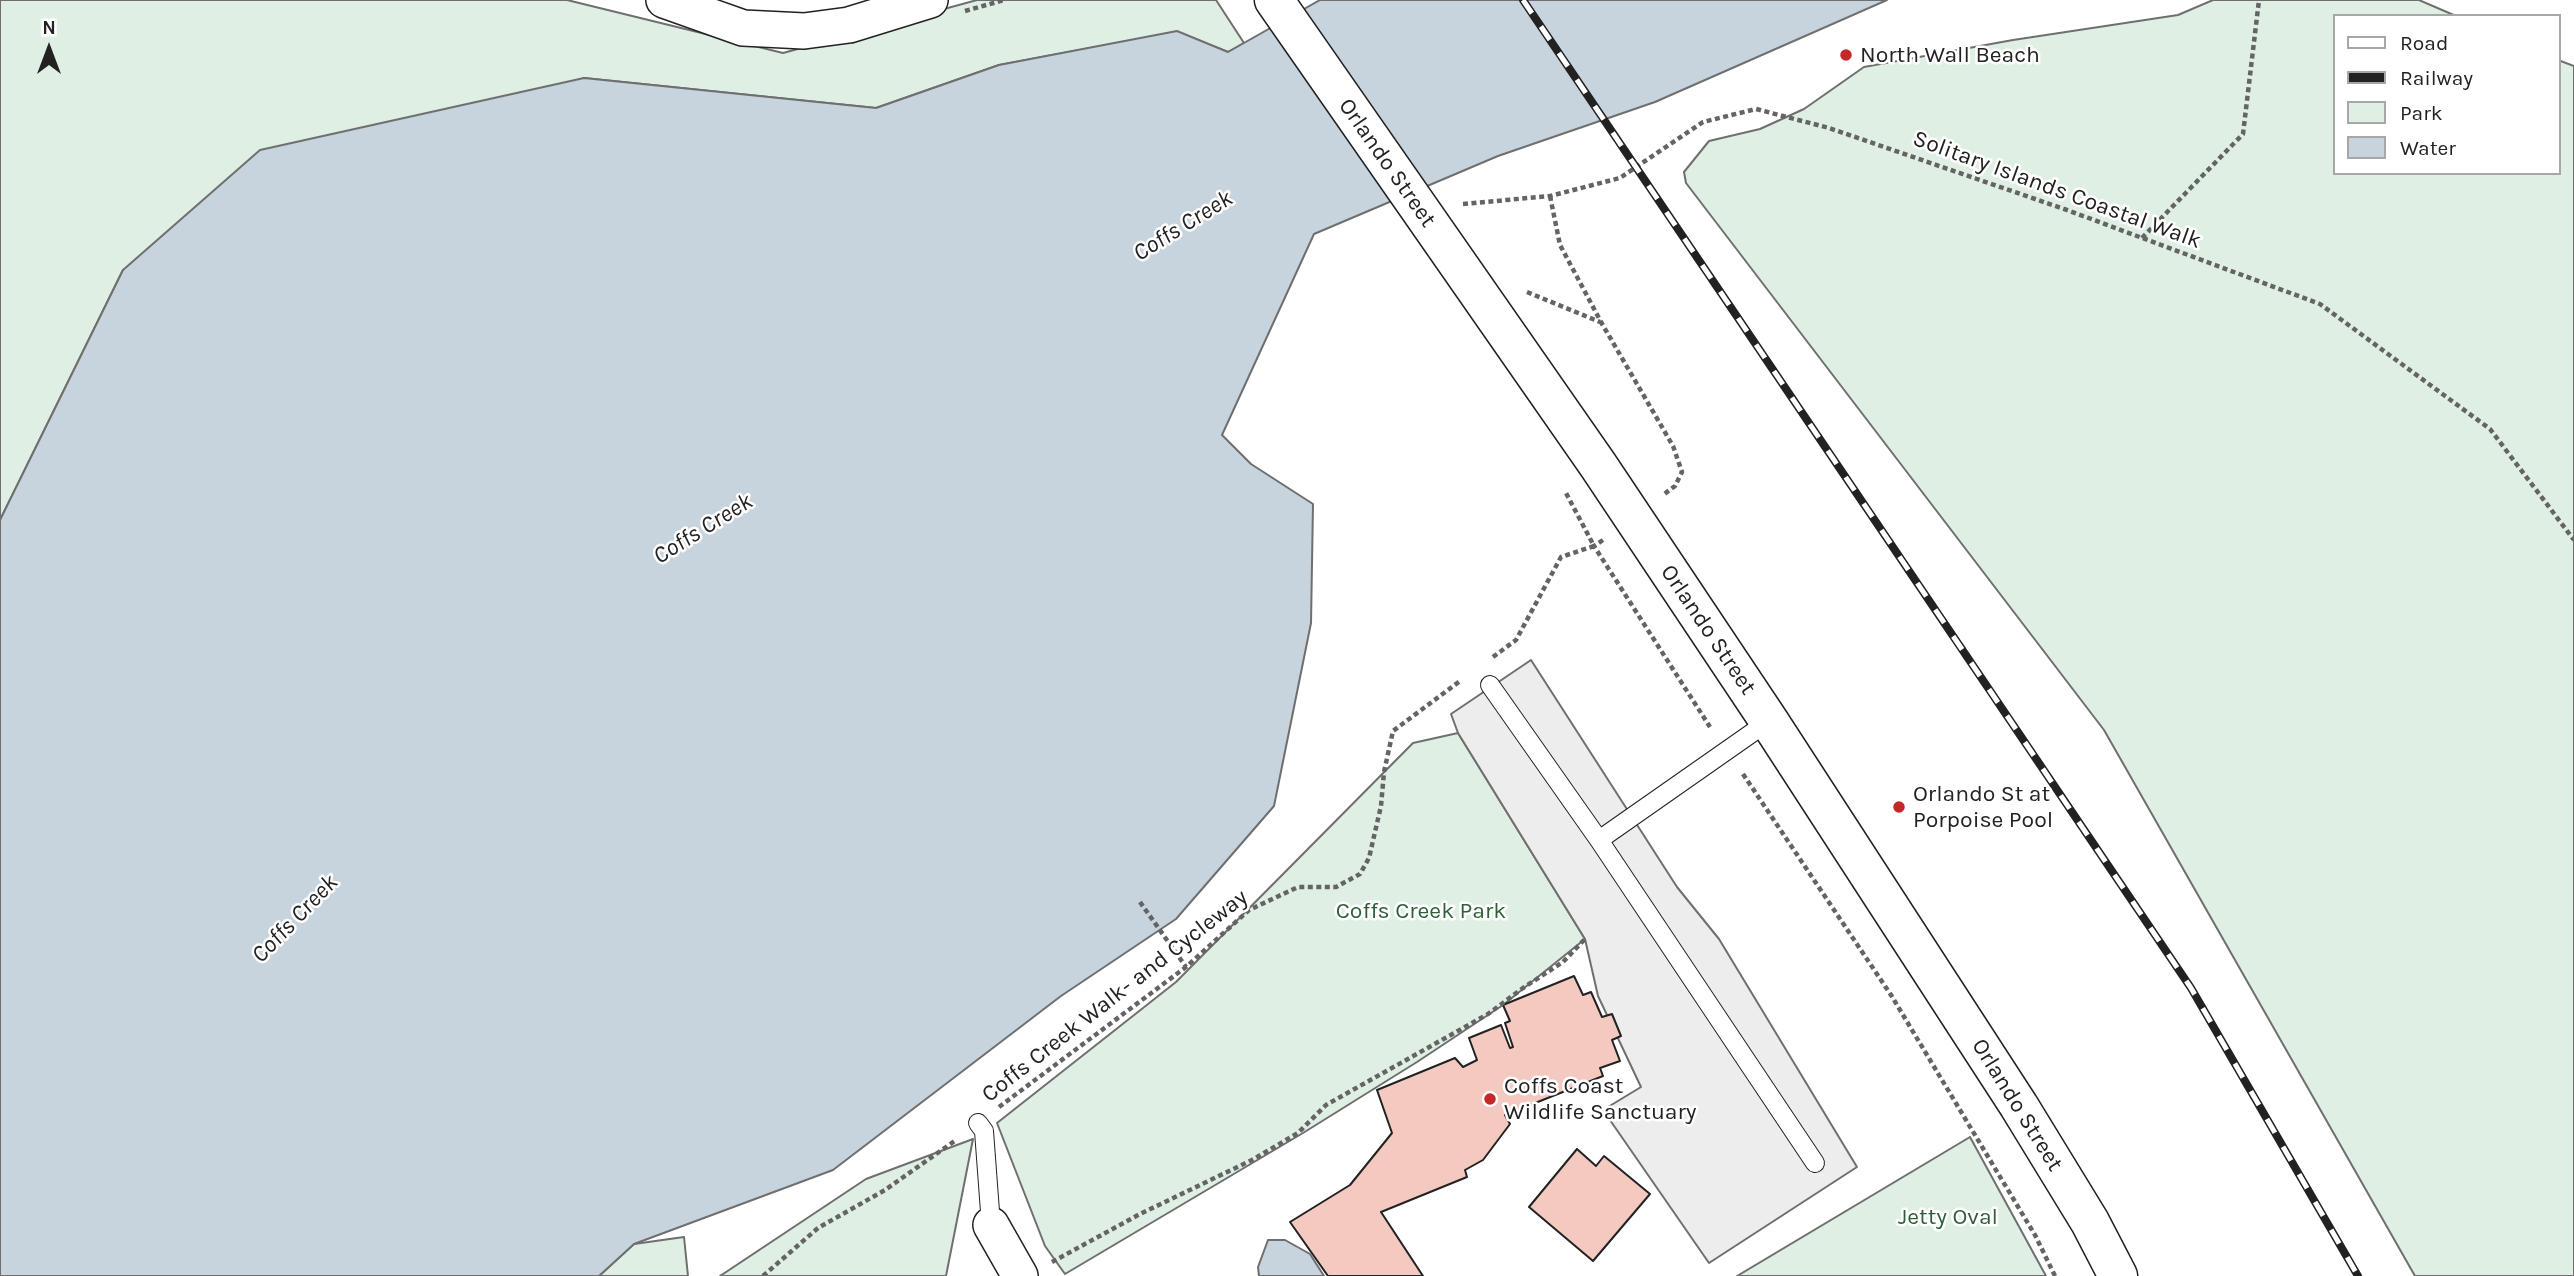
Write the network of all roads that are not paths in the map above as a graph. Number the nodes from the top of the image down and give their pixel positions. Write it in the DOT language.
graph roads {
  1 [pos="664,0"];
  2 [pos="930,0"];
  3 [pos="1274,0"];
  4 [pos="1490,685"];
  5 [pos="1769,721"];
  6 [pos="1599,840"];
  7 [pos="978,1123"];
  8 [pos="1815,1163"];
  9 [pos="991,1225"];
  10 [pos="1034,1270"];
  11 [pos="2118,1276"];
  1 -- 2 [label="street"];
  3 -- 5 [label="street, Orlando Street"];
  4 -- 6 [label="lane"];
  5 -- 6 [label="lane"];
  5 -- 11 [label="street, Orlando Street"];
  6 -- 8 [label="lane"];
  7 -- 9 [label="lane"];
  9 -- 10 [label="street"];
}
